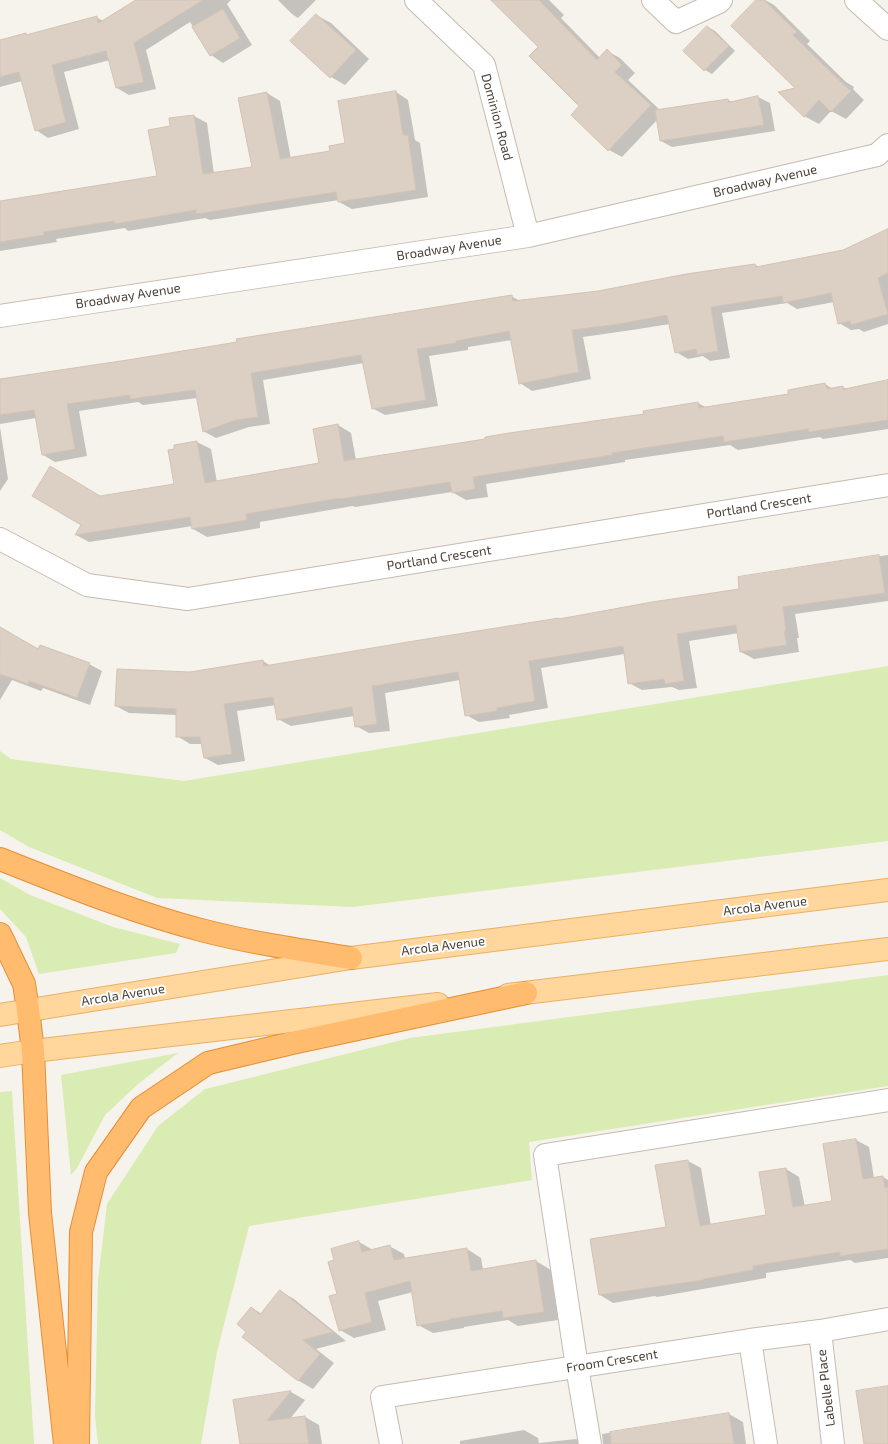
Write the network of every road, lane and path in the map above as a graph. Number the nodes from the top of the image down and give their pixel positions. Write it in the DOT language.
graph roads {
  1 [pos="416,0"];
  2 [pos="652,0"];
  3 [pos="721,0"];
  4 [pos="856,0"];
  5 [pos="888,29"];
  6 [pos="888,145"];
  7 [pos="528,236"];
  8 [pos="0,316"];
  9 [pos="888,485"];
  10 [pos="0,539"];
  11 [pos="0,859"];
  12 [pos="888,890"];
  13 [pos="0,934"];
  14 [pos="888,949"];
  15 [pos="351,958"];
  16 [pos="526,993"];
  17 [pos="28,1010"];
  18 [pos="0,1015"];
  19 [pos="33,1051"];
  20 [pos="0,1056"];
  21 [pos="888,1100"];
  22 [pos="888,1319"];
  23 [pos="820,1331"];
  24 [pos="750,1340"];
  25 [pos="577,1367"];
  26 [pos="65,1444"];
  27 [pos="78,1444"];
  28 [pos="391,1444"];
  29 [pos="590,1444"];
  30 [pos="766,1444"];
  31 [pos="833,1444"];
  1 -- 7 [label="street, Dominion Road"];
  2 -- 3 [label="street"];
  4 -- 5 [label="street"];
  6 -- 7 [label="street, Broadway Avenue"];
  7 -- 8 [label="street, Broadway Avenue"];
  9 -- 10 [label="street, Portland Crescent"];
  11 -- 15 [label="highway"];
  12 -- 15 [label="main road, Arcola Avenue"];
  13 -- 17 [label="highway"];
  14 -- 16 [label="main road"];
  15 -- 17 [label="main road, Arcola Avenue"];
  16 -- 19 [label="main road"];
  16 -- 27 [label="highway"];
  17 -- 18 [label="main road, Arcola Avenue"];
  17 -- 19 [label="highway"];
  19 -- 20 [label="main road"];
  19 -- 26 [label="highway"];
  21 -- 25 [label="street"];
  22 -- 23 [label="street, Froom Crescent"];
  23 -- 24 [label="street, Froom Crescent"];
  23 -- 31 [label="street, Labelle Place"];
  24 -- 25 [label="street, Froom Crescent"];
  24 -- 30 [label="street"];
  25 -- 28 [label="street, Froom Crescent"];
  25 -- 29 [label="street"];
}
